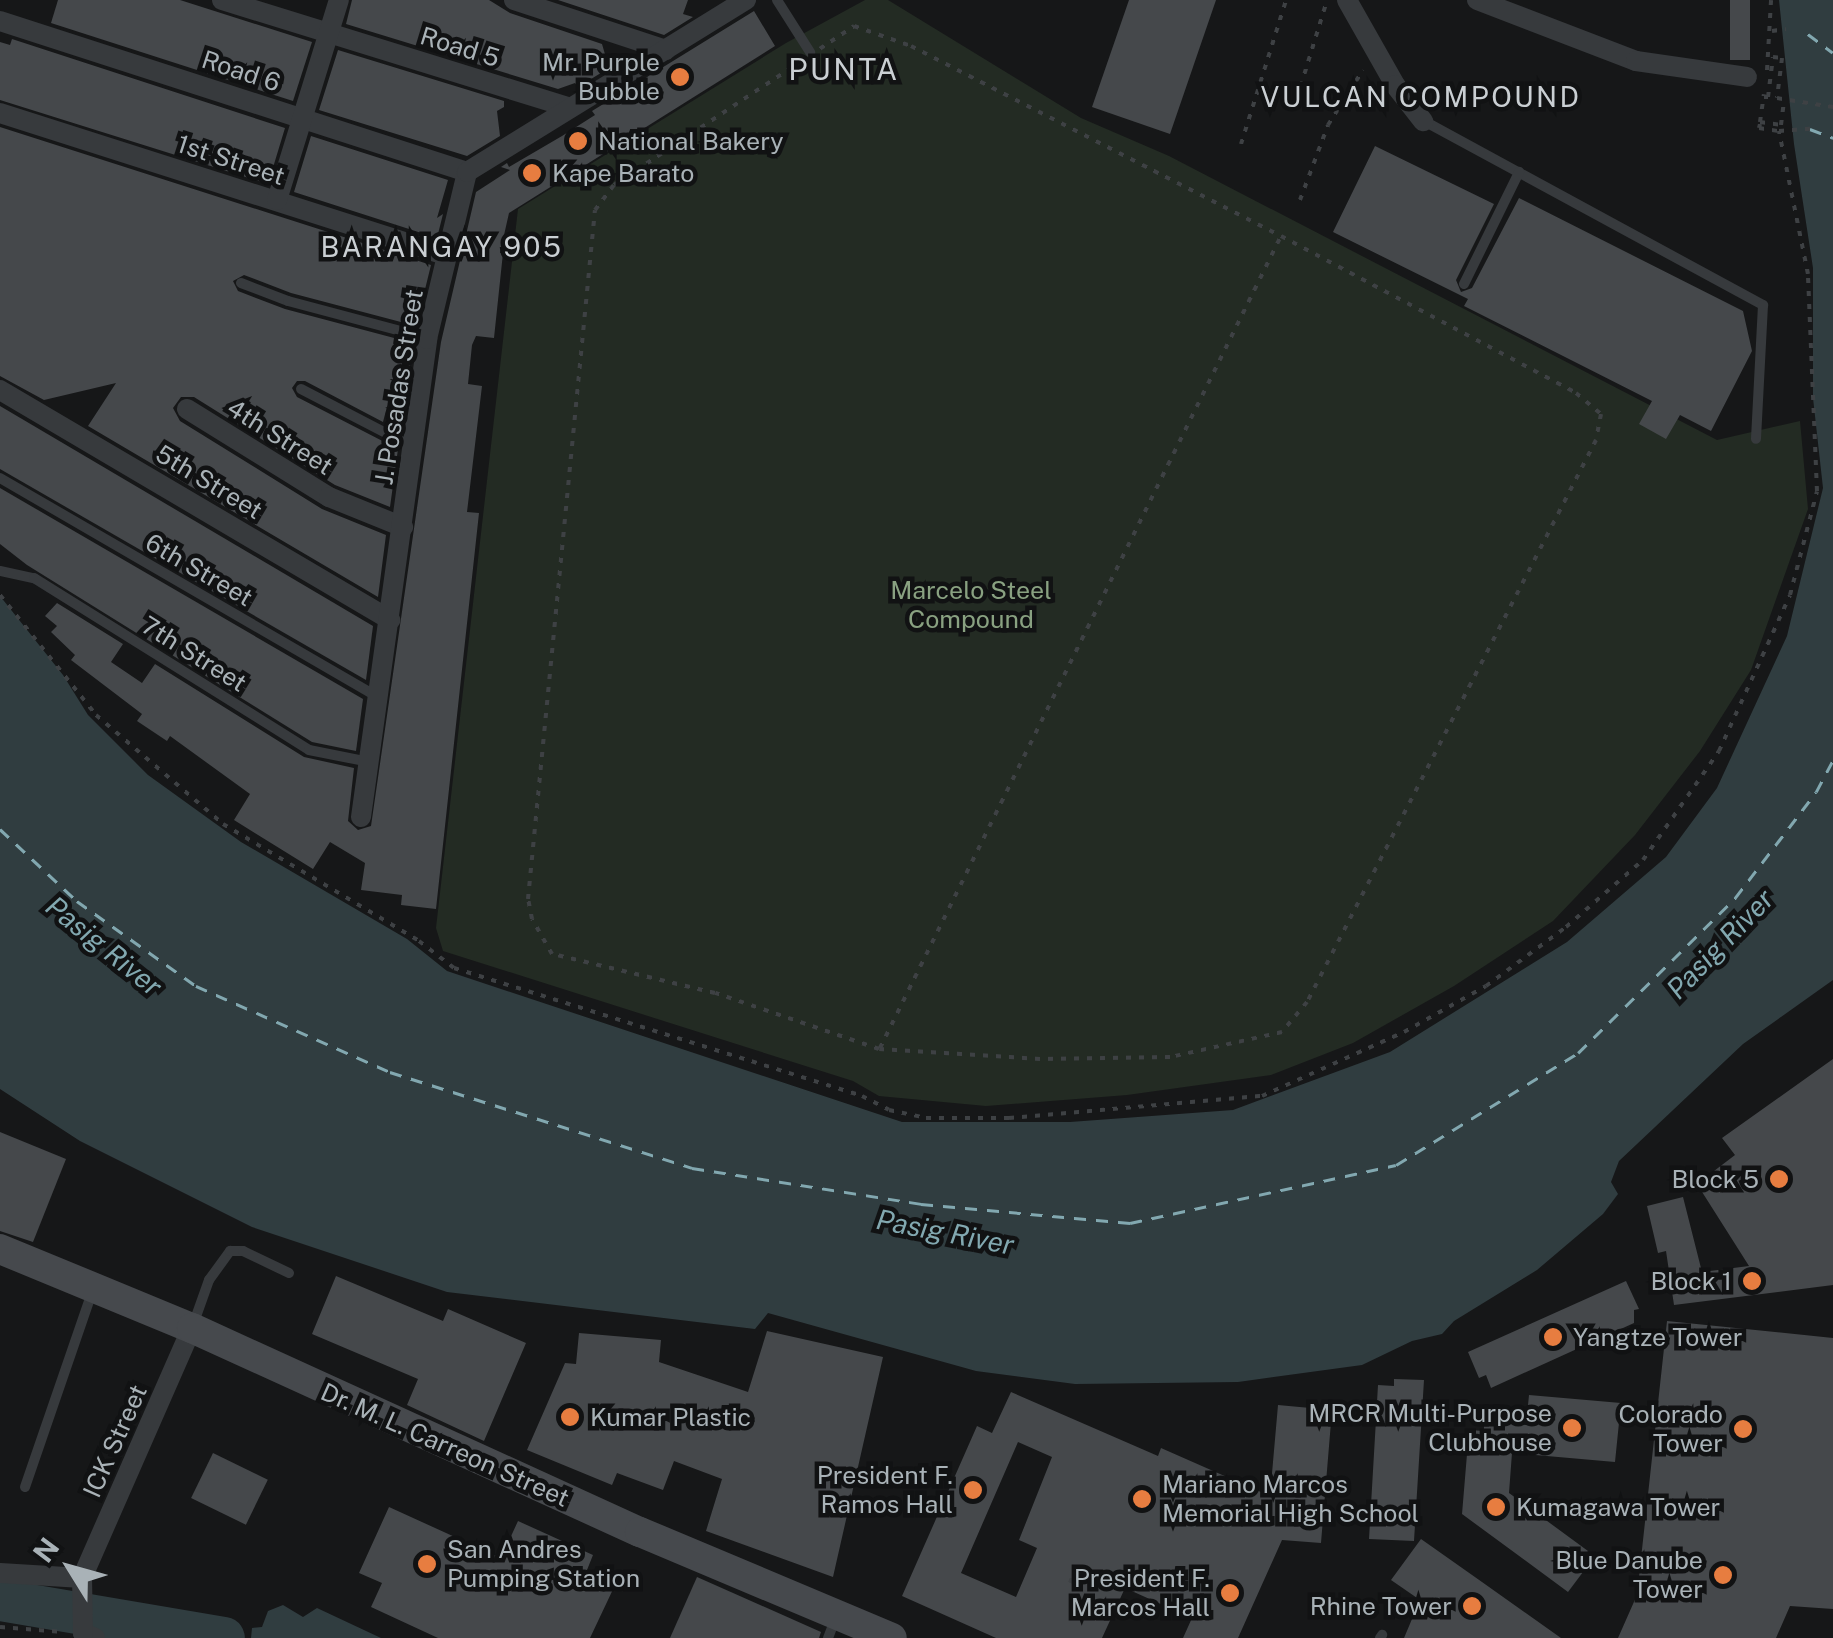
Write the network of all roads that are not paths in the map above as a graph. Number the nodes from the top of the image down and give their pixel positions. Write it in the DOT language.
graph roads {
  1 [pos="222,0"];
  2 [pos="339,0"];
  3 [pos="514,0"];
  4 [pos="746,0"];
  5 [pos="777,0"];
  6 [pos="1347,0"];
  7 [pos="1477,0"];
  8 [pos="0,21"];
  9 [pos="329,32"];
  10 [pos="666,50"];
  11 [pos="810,52"];
  12 [pos="1757,78"];
  13 [pos="568,107"];
  14 [pos="0,113"];
  15 [pos="302,117"];
  16 [pos="1423,121"];
  17 [pos="467,172"];
  18 [pos="1519,172"];
  19 [pos="276,200"];
  20 [pos="446,255"];
  21 [pos="241,283"];
  22 [pos="1464,284"];
  23 [pos="427,338"];
  24 [pos="301,389"];
  25 [pos="0,390"];
  26 [pos="187,409"];
  27 [pos="1756,439"];
  28 [pos="412,447"];
  29 [pos="0,478"];
  30 [pos="403,527"];
  31 [pos="0,572"];
  32 [pos="390,620"];
  33 [pos="379,698"];
  34 [pos="370,762"];
  35 [pos="361,817"];
  36 [pos="0,1249"];
  37 [pos="289,1273"];
  38 [pos="94,1288"];
  39 [pos="192,1328"];
  40 [pos="26,1487"];
  41 [pos="0,1573"];
  42 [pos="83,1588"];
  43 [pos="843,1628"];
  44 [pos="87,1631"];
  45 [pos="892,1638"];
  1 -- 9 [label="street, Road 5"];
  2 -- 9 [label="street"];
  3 -- 10 [label="street"];
  4 -- 10 [label="street"];
  5 -- 11 [label="lane"];
  6 -- 16 [label="street"];
  7 -- 12 [label="street"];
  8 -- 15 [label="street, Road 6"];
  9 -- 13 [label="street, Road 5"];
  9 -- 15 [label="street"];
  10 -- 13 [label="street"];
  13 -- 17 [label="street"];
  14 -- 19 [label="street, 1st Street"];
  15 -- 17 [label="street, Road 6"];
  15 -- 19 [label="street"];
  16 -- 18 [label="lane"];
  17 -- 20 [label="street, J. Posadas Street"];
  18 -- 22 [label="lane"];
  18 -- 27 [label="lane"];
  19 -- 20 [label="street, 1st Street"];
  20 -- 23 [label="street, J. Posadas Street"];
  21 -- 23 [label="lane"];
  23 -- 28 [label="street, J. Posadas Street"];
  24 -- 28 [label="lane"];
  25 -- 32 [label="street, 5th Street"];
  26 -- 30 [label="street, 4th Street"];
  28 -- 30 [label="street, J. Posadas Street"];
  29 -- 33 [label="lane, 6th Street"];
  30 -- 32 [label="street, J. Posadas Street"];
  31 -- 34 [label="lane, 7th Street"];
  32 -- 33 [label="street, J. Posadas Street"];
  33 -- 34 [label="street, J. Posadas Street"];
  34 -- 35 [label="street, J. Posadas Street"];
  36 -- 38 [label="main road, Dr. M. L. Carreon Street"];
  37 -- 39 [label="lane"];
  38 -- 39 [label="main road, Dr. M. L. Carreon Street"];
  38 -- 40 [label="lane"];
  39 -- 42 [label="street, ICK Street"];
  39 -- 43 [label="main road, Dr. M. L. Carreon Street"];
  41 -- 42 [label="street"];
  42 -- 44 [label="street, ICK Street"];
  43 -- 45 [label="main road, Dr. M. L. Carreon Street"];
}
